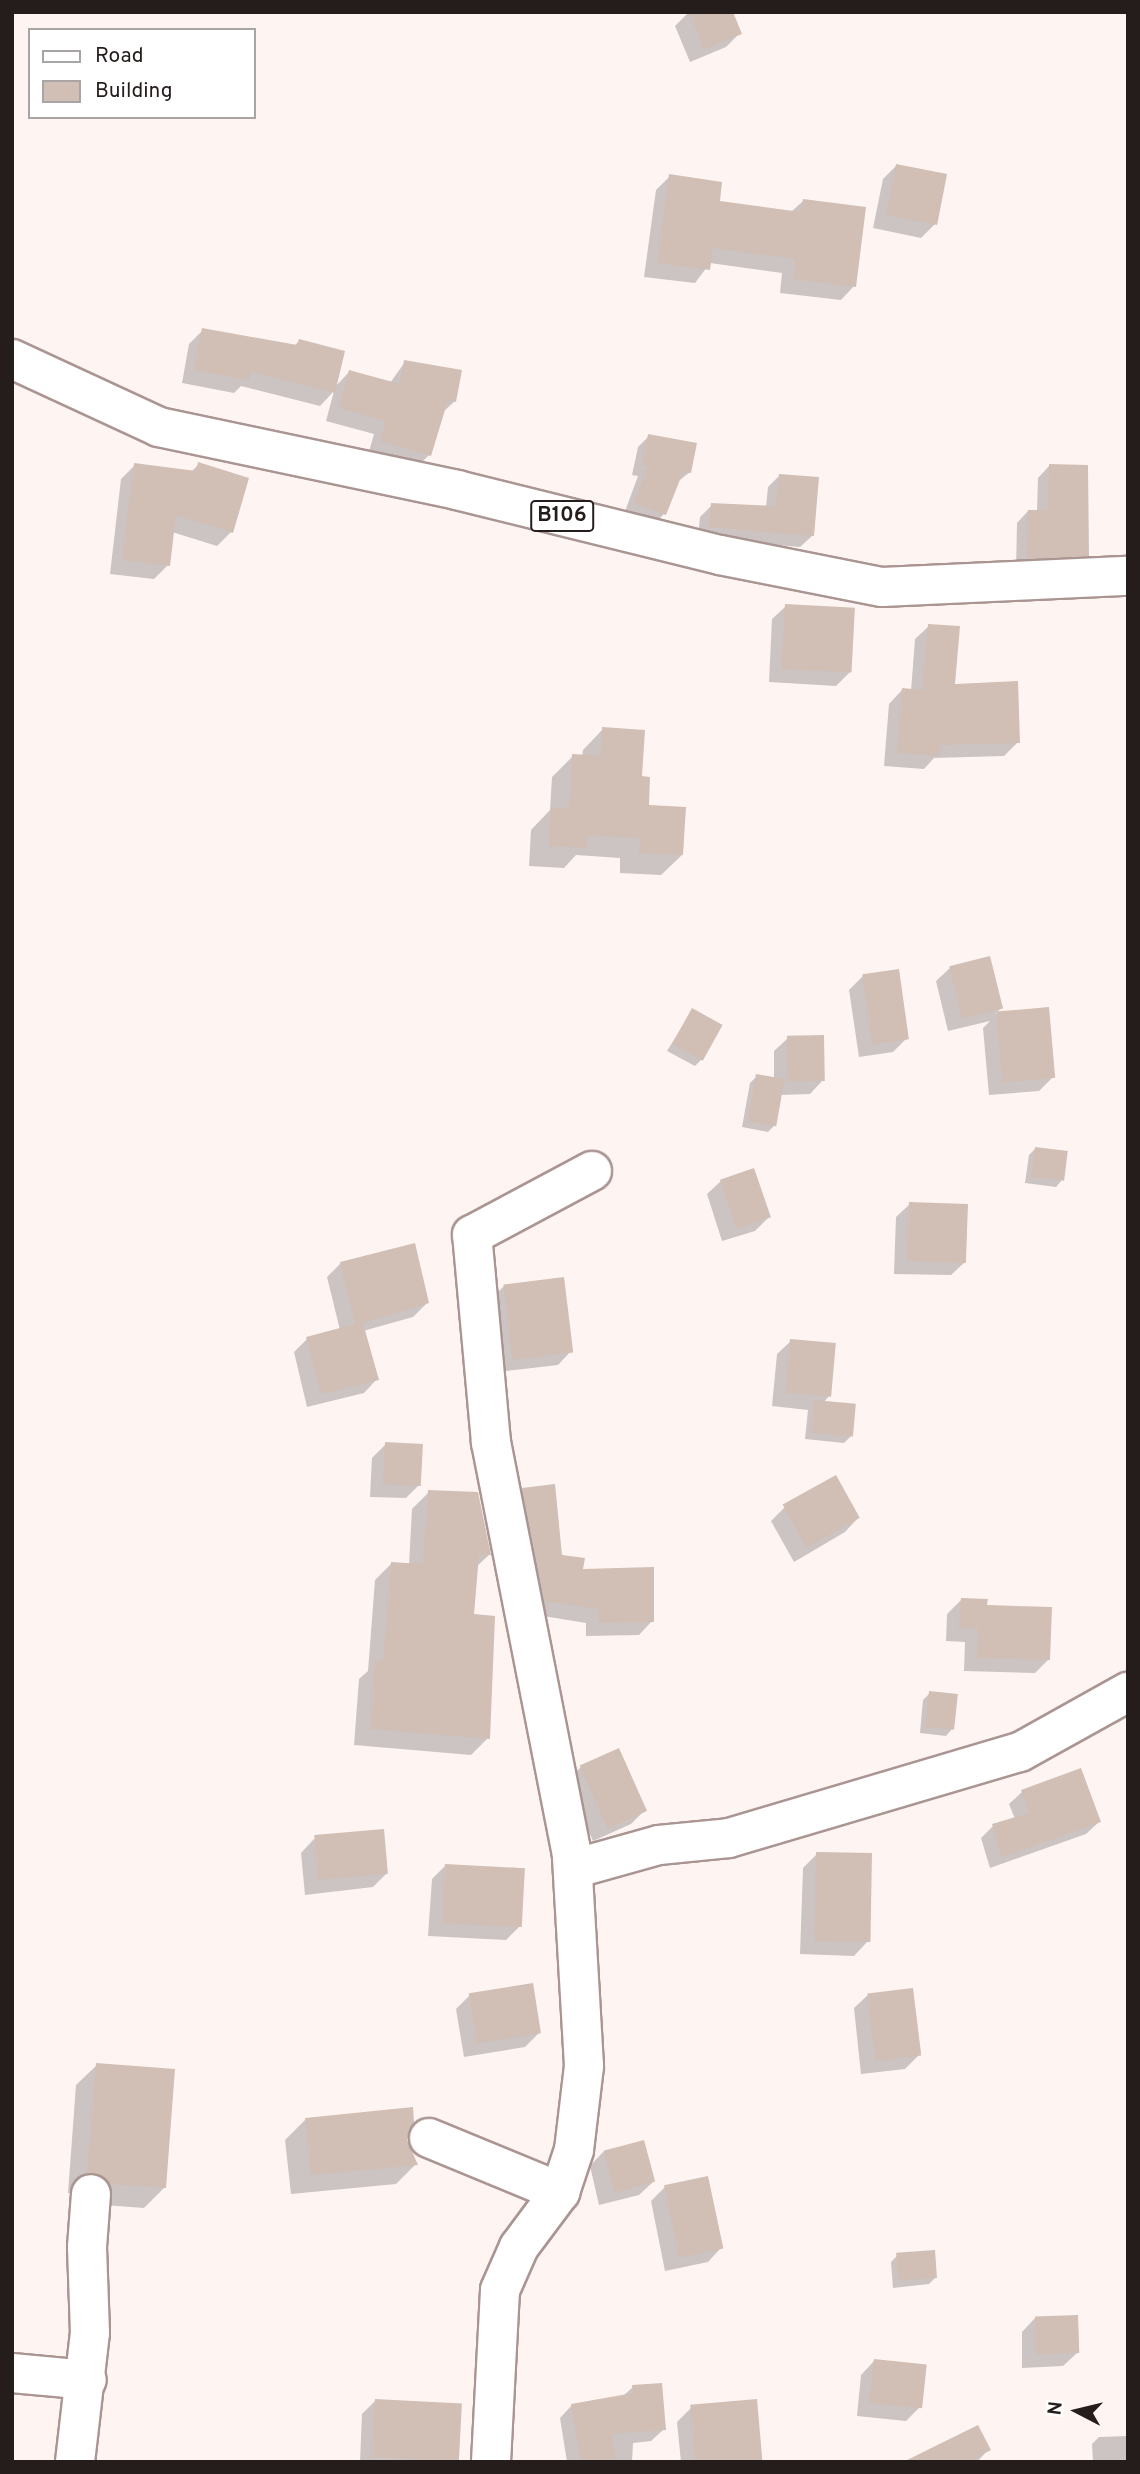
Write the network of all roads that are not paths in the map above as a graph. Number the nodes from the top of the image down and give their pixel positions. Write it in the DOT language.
graph roads {
  1 [pos="12,359"];
  2 [pos="1128,576"];
  3 [pos="592,1171"];
  4 [pos="1128,1692"];
  5 [pos="573,1869"];
  6 [pos="429,2138"];
  7 [pos="560,2192"];
  8 [pos="91,2194"];
  9 [pos="12,2373"];
  10 [pos="87,2380"];
  11 [pos="75,2462"];
  12 [pos="491,2462"];
  1 -- 2 [label="street, B106"];
  3 -- 5 [label="street"];
  4 -- 5 [label="street"];
  5 -- 7 [label="street"];
  6 -- 7 [label="street"];
  7 -- 12 [label="street"];
  8 -- 10 [label="street"];
  9 -- 10 [label="street"];
  10 -- 11 [label="street"];
}
